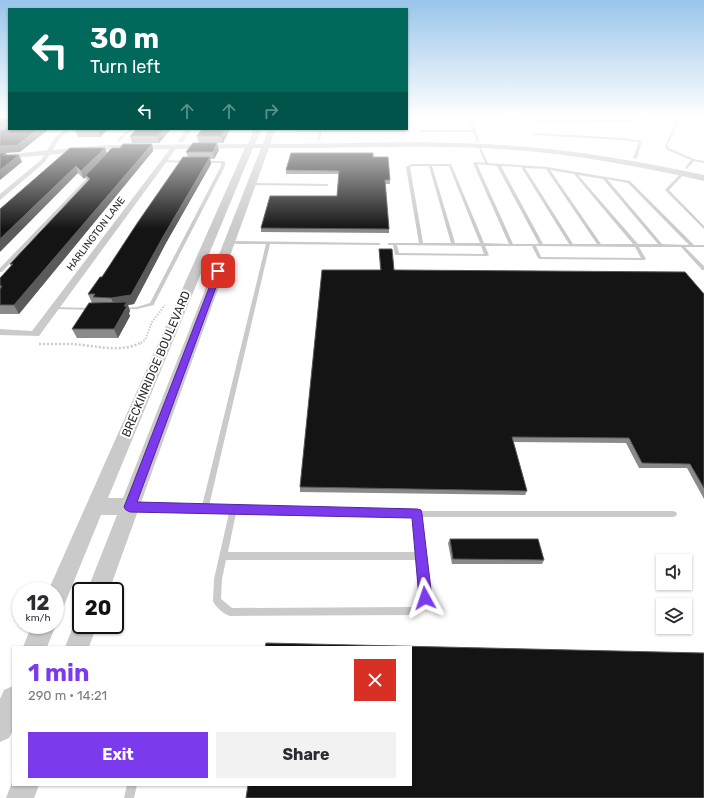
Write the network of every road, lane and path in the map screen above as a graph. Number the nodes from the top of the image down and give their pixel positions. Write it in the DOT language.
graph roads {
  1 [pos="16,154"];
  2 [pos="47,154"];
  3 [pos="170,154"];
  4 [pos="246,154"];
  5 [pos="262,154"];
  6 [pos="483,154"];
  7 [pos="569,154"];
  8 [pos="610,154"];
  9 [pos="636,154"];
  10 [pos="680,154"];
  11 [pos="0,157"];
  12 [pos="635,158"];
  13 [pos="693,160"];
  14 [pos="164,161"];
  15 [pos="193,162"];
  16 [pos="201,162"];
  17 [pos="704,162"];
  18 [pos="487,164"];
  19 [pos="498,164"];
  20 [pos="430,165"];
  21 [pos="522,166"];
  22 [pos="547,168"];
  23 [pos="685,170"];
  24 [pos="704,172"];
  25 [pos="95,173"];
  26 [pos="575,173"];
  27 [pos="603,177"];
  28 [pos="704,178"];
  29 [pos="251,184"];
  30 [pos="327,184"];
  31 [pos="0,198"];
  32 [pos="704,228"];
  33 [pos="208,242"];
  34 [pos="229,242"];
  35 [pos="268,243"];
  36 [pos="379,244"];
  37 [pos="389,244"];
  38 [pos="395,244"];
  39 [pos="421,244"];
  40 [pos="453,244"];
  41 [pos="483,244"];
  42 [pos="512,245"];
  43 [pos="533,245"];
  44 [pos="542,245"];
  45 [pos="572,245"];
  46 [pos="600,245"];
  47 [pos="636,245"];
  48 [pos="661,246"];
  49 [pos="682,246"];
  50 [pos="693,246"];
  51 [pos="704,246"];
  52 [pos="704,269"];
  53 [pos="0,271"];
  54 [pos="168,302"];
  55 [pos="54,308"];
  56 [pos="102,309"];
  57 [pos="118,309"];
  58 [pos="0,332"];
  59 [pos="35,339"];
  60 [pos="95,506"];
  61 [pos="130,507"];
  62 [pos="205,509"];
  63 [pos="233,509"];
  64 [pos="417,514"];
  65 [pos="673,514"];
  66 [pos="223,556"];
  67 [pos="421,556"];
  68 [pos="63,582"];
  69 [pos="101,582"];
  70 [pos="40,634"];
  71 [pos="82,634"];
  72 [pos="35,646"];
  73 [pos="77,646"];
  74 [pos="12,701"];
  75 [pos="0,729"];
  76 [pos="25,786"];
  77 [pos="132,786"];
  78 [pos="20,798"];
  79 [pos="129,798"];
  1 -- 11 [label="street"];
  2 -- 31 [label="street"];
  3 -- 14 [label="street, HARLINGTON LANE"];
  4 -- 33 [label="street, BRECKINRIDGE BOULEVARD"];
  5 -- 29 [label="street, BRECKINRIDGE BOULEVARD"];
  6 -- 18 [label="lane"];
  7 -- 23 [label="street"];
  8 -- 12 [label="street"];
  9 -- 12 [label="lane"];
  10 -- 13 [label="lane"];
  12 -- 23 [label="street"];
  13 -- 17 [label="lane"];
  13 -- 23 [label="lane"];
  14 -- 15 [label="lane"];
  14 -- 55 [label="street, HARLINGTON LANE"];
  16 -- 57 [label="lane"];
  18 -- 19 [label="lane"];
  18 -- 42 [label="lane"];
  19 -- 21 [label="lane"];
  19 -- 44 [label="lane"];
  20 -- 39 [label="lane"];
  20 -- 40 [label="lane"];
  20 -- 41 [label="lane"];
  21 -- 22 [label="lane"];
  21 -- 45 [label="lane"];
  22 -- 26 [label="lane"];
  22 -- 46 [label="lane"];
  23 -- 24 [label="street"];
  23 -- 28 [label="street"];
  23 -- 32 [label="lane"];
  25 -- 53 [label="lane"];
  26 -- 27 [label="lane"];
  26 -- 47 [label="lane"];
  27 -- 48 [label="lane"];
  27 -- 50 [label="lane"];
  29 -- 30 [label="lane"];
  29 -- 34 [label="street, BRECKINRIDGE BOULEVARD"];
  33 -- 34 [label="street"];
  33 -- 60 [label="street, BRECKINRIDGE BOULEVARD"];
  34 -- 35 [label="lane"];
  34 -- 61 [label="street, BRECKINRIDGE BOULEVARD"];
  35 -- 36 [label="lane"];
  35 -- 62 [label="lane"];
  37 -- 38 [label="lane"];
  38 -- 39 [label="lane"];
  38 -- 41 [label="lane"];
  39 -- 40 [label="lane"];
  40 -- 41 [label="lane"];
  41 -- 42 [label="lane"];
  42 -- 43 [label="lane"];
  43 -- 44 [label="lane"];
  43 -- 47 [label="lane"];
  44 -- 45 [label="lane"];
  45 -- 46 [label="lane"];
  46 -- 47 [label="lane"];
  47 -- 48 [label="lane"];
  48 -- 49 [label="lane"];
  49 -- 50 [label="lane"];
  49 -- 52 [label="lane"];
  50 -- 51 [label="lane"];
  54 -- 59 [label="path"];
  55 -- 56 [label="lane"];
  55 -- 59 [label="street, HARLINGTON LANE"];
  58 -- 59 [label="street"];
  60 -- 61 [label="street"];
  60 -- 68 [label="street, BRECKINRIDGE BOULEVARD"];
  61 -- 62 [label="lane"];
  61 -- 69 [label="street, BRECKINRIDGE BOULEVARD"];
  62 -- 63 [label="lane"];
  63 -- 64 [label="lane"];
  63 -- 66 [label="lane"];
  64 -- 65 [label="lane"];
  64 -- 67 [label="lane"];
  66 -- 67 [label="lane"];
  66 -- 67 [label="lane"];
  70 -- 72 [label="street"];
  71 -- 73 [label="street"];
  74 -- 75 [label="street"];
  76 -- 78 [label="street"];
  77 -- 79 [label="lane"];
}
